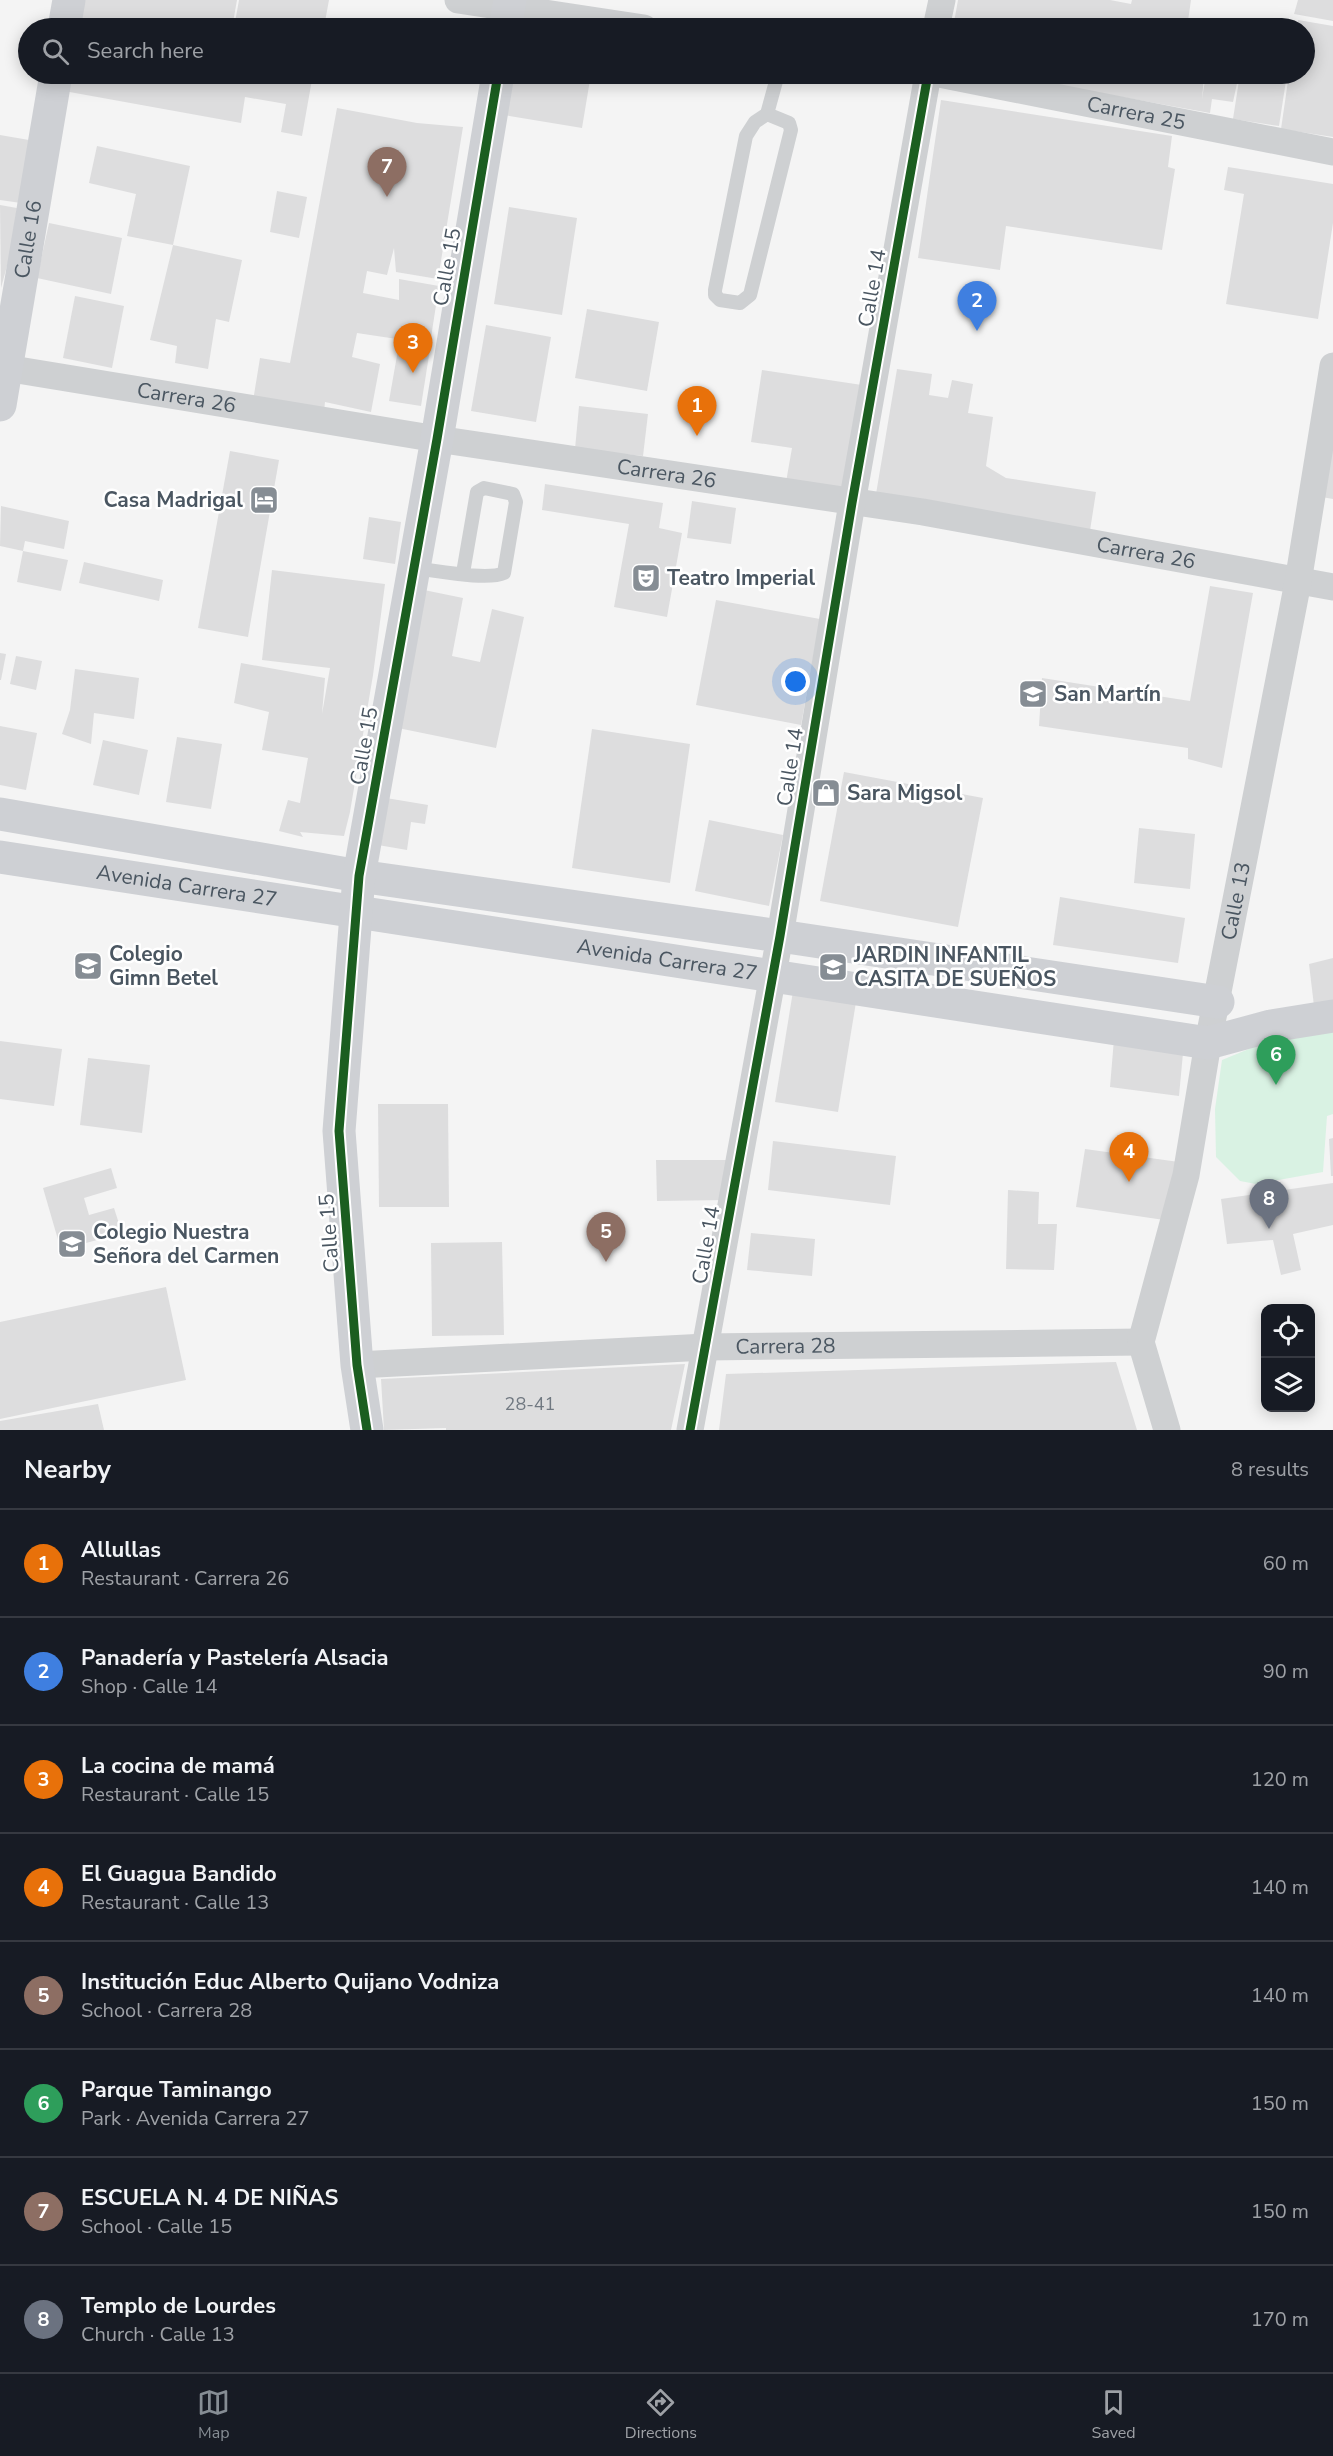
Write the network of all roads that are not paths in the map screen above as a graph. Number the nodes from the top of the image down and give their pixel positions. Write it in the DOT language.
graph roads {
  1 [pos="69,0"];
  2 [pos="458,0"];
  3 [pos="942,0"];
  4 [pos="508,12"];
  5 [pos="66,18"];
  6 [pos="559,18"];
  7 [pos="938,18"];
  8 [pos="54,84"];
  9 [pos="496,84"];
  10 [pos="775,84"];
  11 [pos="926,84"];
  12 [pos="990,84"];
  13 [pos="767,114"];
  14 [pos="1333,152"];
  15 [pos="1333,366"];
  16 [pos="3,368"];
  17 [pos="0,405"];
  18 [pos="436,439"];
  19 [pos="852,503"];
  20 [pos="413,568"];
  21 [pos="463,573"];
  22 [pos="1298,582"];
  23 [pos="1333,587"];
  24 [pos="0,814"];
  25 [pos="0,857"];
  26 [pos="359,876"];
  27 [pos="357,910"];
  28 [pos="780,936"];
  29 [pos="772,977"];
  30 [pos="1218,1002"];
  31 [pos="1333,1016"];
  32 [pos="1208,1043"];
  33 [pos="1141,1342"];
  34 [pos="706,1347"];
  35 [pos="357,1365"];
  36 [pos="367,1430"];
  37 [pos="690,1430"];
  38 [pos="1167,1430"];
  1 -- 5 [label="main road"];
  2 -- 4 [label="street"];
  3 -- 7 [label="street"];
  4 -- 6 [label="street"];
  8 -- 16 [label="main road, Calle 16"];
  9 -- 18 [label="main road, Calle 15"];
  10 -- 13 [label="lane"];
  11 -- 19 [label="street, Calle 14"];
  12 -- 14 [label="street, Carrera 25"];
  13 -- 13 [label="lane"];
  15 -- 22 [label="street, Calle 13"];
  16 -- 17 [label="main road, Calle 16"];
  16 -- 18 [label="street, Carrera 26"];
  18 -- 19 [label="street, Carrera 26"];
  18 -- 20 [label="main road, Calle 15"];
  19 -- 22 [label="street, Carrera 26"];
  19 -- 28 [label="street, Calle 14"];
  20 -- 21 [label="lane"];
  20 -- 26 [label="main road, Calle 15"];
  21 -- 21 [label="lane"];
  22 -- 23 [label="street, Carrera 26"];
  22 -- 30 [label="street, Calle 13"];
  24 -- 26 [label="main road, Avenida Carrera 27"];
  25 -- 27 [label="main road, Avenida Carrera 27"];
  26 -- 27 [label="main road, Calle 15"];
  26 -- 28 [label="main road, Avenida Carrera 27"];
  27 -- 29 [label="main road, Avenida Carrera 27"];
  27 -- 35 [label="main road, Calle 15"];
  28 -- 29 [label="street, Calle 14"];
  28 -- 30 [label="main road, Avenida Carrera 27"];
  29 -- 32 [label="main road, Avenida Carrera 27"];
  29 -- 34 [label="street, Calle 14"];
  30 -- 32 [label="street, Calle 13"];
  31 -- 32 [label="main road, Avenida Carrera 27"];
  32 -- 33 [label="street, Calle 13"];
  33 -- 34 [label="street, Carrera 28"];
  33 -- 38 [label="street"];
  34 -- 35 [label="street, Carrera 28"];
  34 -- 37 [label="street, Calle 14"];
  35 -- 36 [label="main road, Calle 15"];
}
